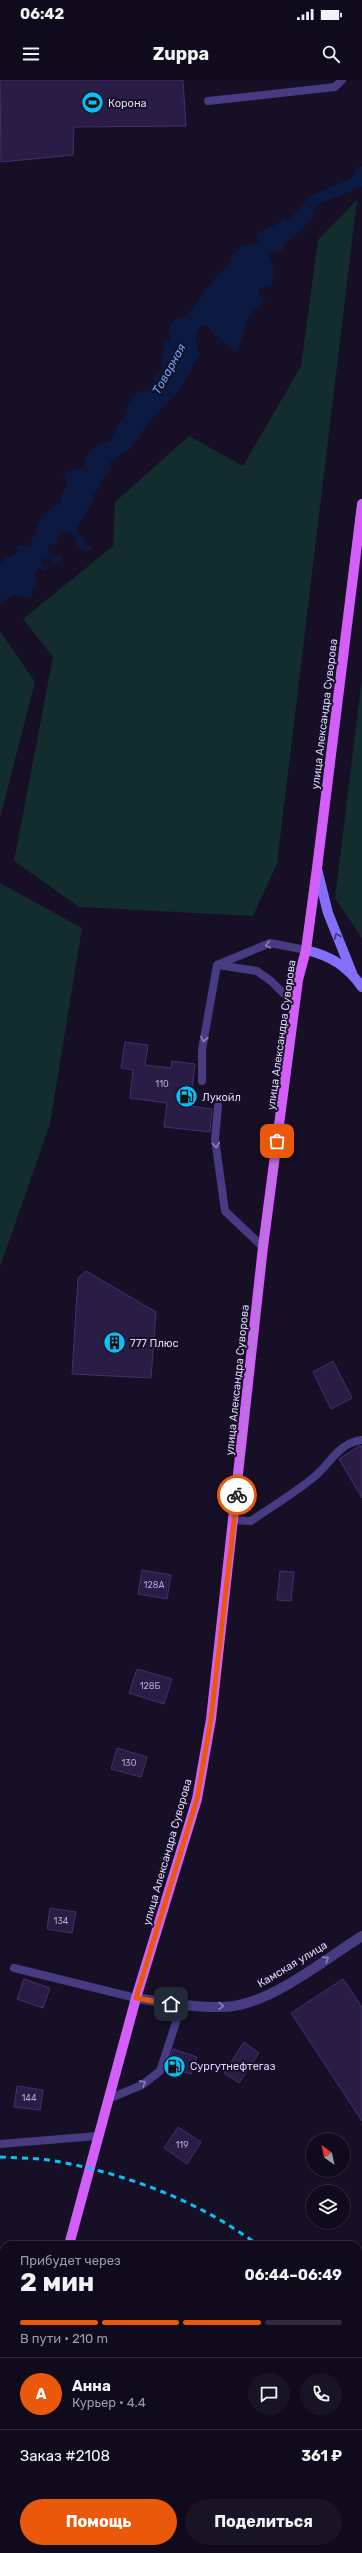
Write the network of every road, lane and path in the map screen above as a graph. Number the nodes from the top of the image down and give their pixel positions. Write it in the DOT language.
graph roads {
  1 [pos="342,80"];
  2 [pos="208,101"];
  3 [pos="362,504"];
  4 [pos="317,868"];
  5 [pos="306,950"];
  6 [pos="217,965"];
  7 [pos="352,973"];
  8 [pos="362,987"];
  9 [pos="295,1005"];
  10 [pos="202,1081"];
  11 [pos="218,1106"];
  12 [pos="263,1248"];
  13 [pos="362,1440"];
  14 [pos="234,1520"];
  15 [pos="362,1936"];
  16 [pos="14,1968"];
  17 [pos="136,1998"];
  18 [pos="182,2004"];
  19 [pos="108,2099"];
  20 [pos="97,2136"];
  21 [pos="0,2144"];
  22 [pos="70,2241"];
  1 -- 2 [label="lane"];
  3 -- 4 [label="main road, улица Александра Суворова"];
  4 -- 5 [label="main road, улица Александра Суворова"];
  7 -- 4 [label="main road, one-way"];
  5 -- 6 [label="lane, one-way"];
  5 -- 7 [label="main road"];
  5 -- 9 [label="main road, улица Александра Суворова"];
  6 -- 9 [label="lane"];
  6 -- 10 [label="lane, one-way"];
  7 -- 8 [label="main road"];
  9 -- 12 [label="main road, улица Александра Суворова"];
  11 -- 12 [label="lane, one-way"];
  12 -- 14 [label="main road, улица Александра Суворова"];
  13 -- 14 [label="lane"];
  14 -- 17 [label="main road, улица Александра Суворова"];
  18 -- 15 [label="street, Камская улица, one-way"];
  16 -- 17 [label="lane"];
  17 -- 18 [label="street, Камская улица"];
  17 -- 19 [label="main road, улица Александра Суворова"];
  19 -- 18 [label="lane, one-way"];
  19 -- 20 [label="main road, улица Александра Суворова"];
  20 -- 21 [label="lane"];
  20 -- 22 [label="main road, улица Александра Суворова"];
}
